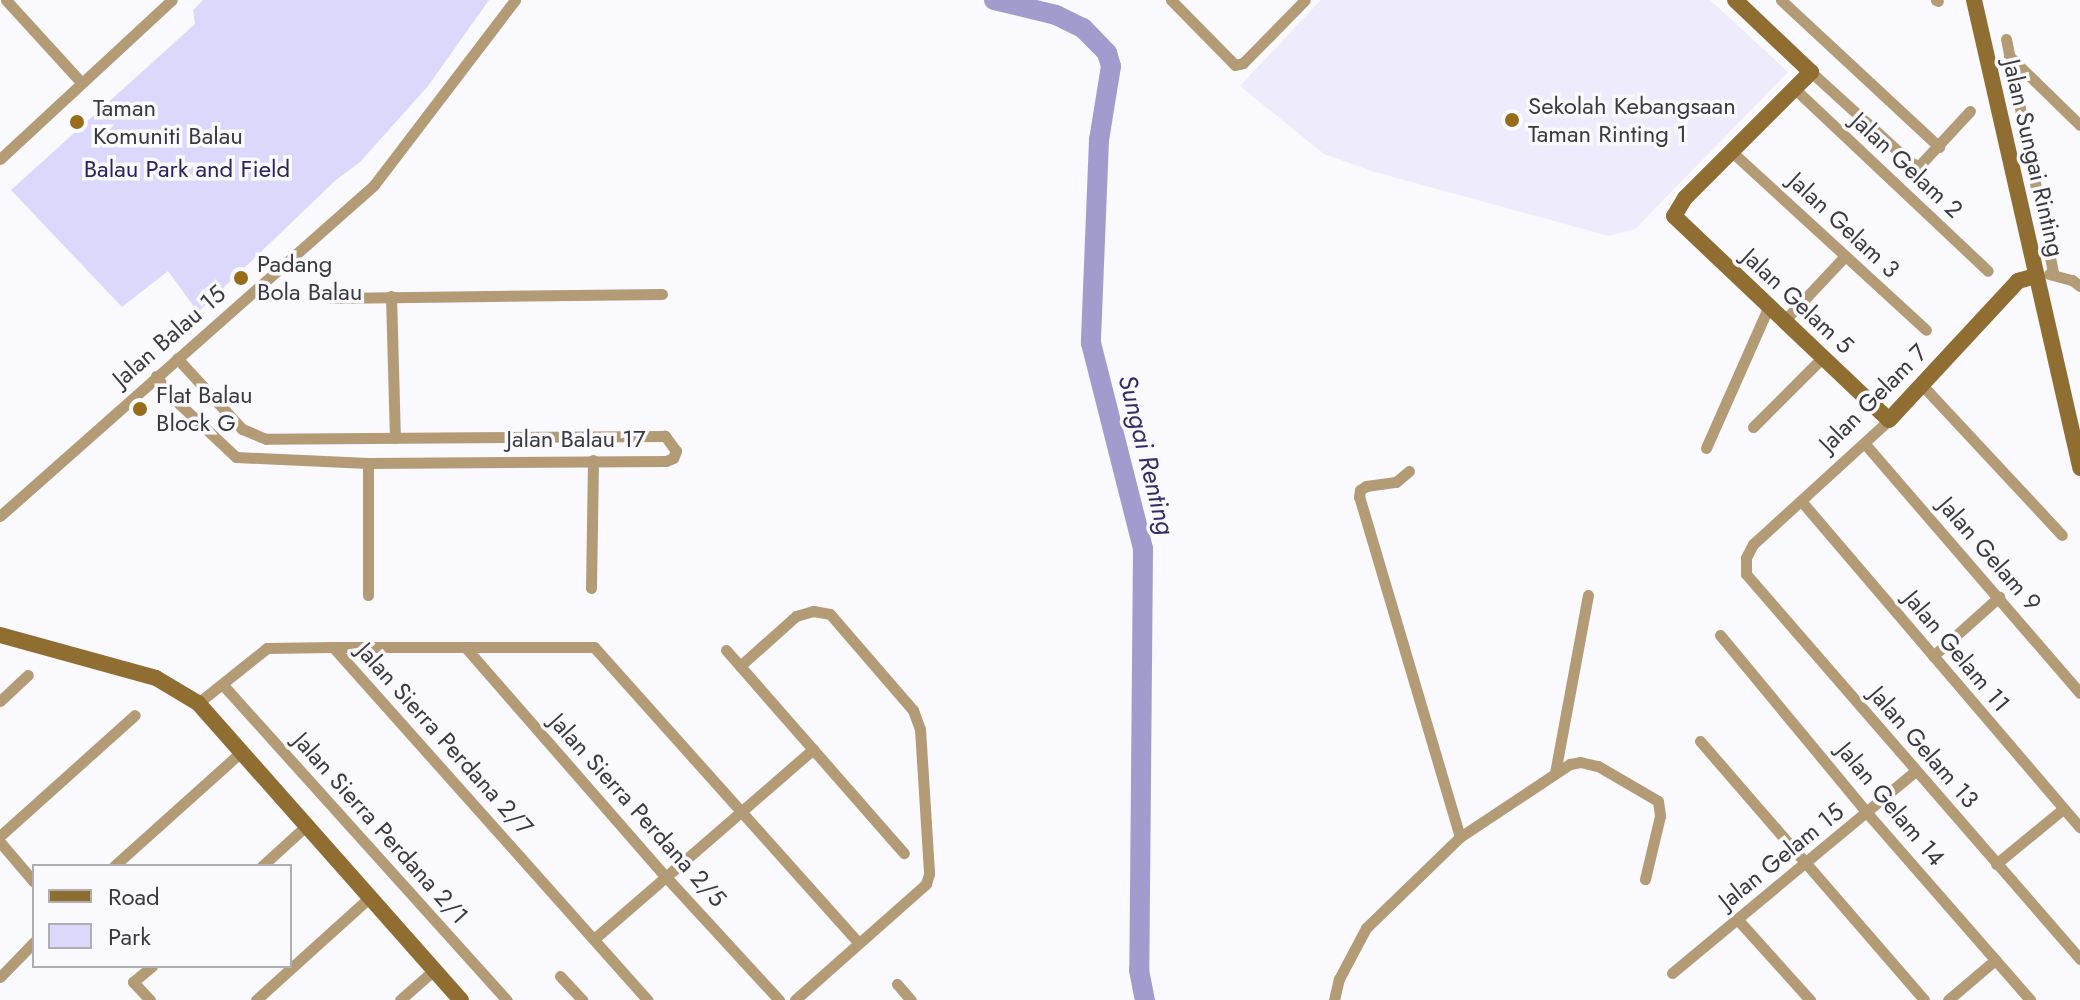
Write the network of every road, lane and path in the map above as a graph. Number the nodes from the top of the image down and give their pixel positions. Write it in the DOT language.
graph roads {
  1 [pos="6,0"];
  2 [pos="172,0"];
  3 [pos="515,0"];
  4 [pos="1171,0"];
  5 [pos="1305,0"];
  6 [pos="1735,0"];
  7 [pos="1781,0"];
  8 [pos="1974,0"];
  9 [pos="2006,39"];
  10 [pos="2009,56"];
  11 [pos="1811,72"];
  12 [pos="81,82"];
  13 [pos="1797,91"];
  14 [pos="1970,111"];
  15 [pos="2080,125"];
  16 [pos="1939,147"];
  17 [pos="1732,152"];
  18 [pos="0,159"];
  19 [pos="1845,256"];
  20 [pos="1988,271"];
  21 [pos="2045,275"];
  22 [pos="2080,286"];
  23 [pos="662,294"];
  24 [pos="391,296"];
  25 [pos="332,298"];
  26 [pos="1769,306"];
  27 [pos="1784,321"];
  28 [pos="1926,330"];
  29 [pos="1823,357"];
  30 [pos="177,358"];
  31 [pos="156,376"];
  32 [pos="1922,385"];
  33 [pos="1889,420"];
  34 [pos="1753,427"];
  35 [pos="395,438"];
  36 [pos="1865,444"];
  37 [pos="1706,448"];
  38 [pos="593,460"];
  39 [pos="368,463"];
  40 [pos="2080,468"];
  41 [pos="1409,471"];
  42 [pos="1802,502"];
  43 [pos="0,516"];
  44 [pos="2062,535"];
  45 [pos="1746,558"];
  46 [pos="591,588"];
  47 [pos="368,595"];
  48 [pos="1588,595"];
  49 [pos="1999,597"];
  50 [pos="0,635"];
  51 [pos="1720,635"];
  52 [pos="333,647"];
  53 [pos="466,648"];
  54 [pos="726,650"];
  55 [pos="1933,656"];
  56 [pos="740,666"];
  57 [pos="28,675"];
  58 [pos="223,685"];
  59 [pos="2080,693"];
  60 [pos="0,701"];
  61 [pos="198,703"];
  62 [pos="135,715"];
  63 [pos="1700,741"];
  64 [pos="813,749"];
  65 [pos="242,751"];
  66 [pos="1915,771"];
  67 [pos="1555,773"];
  68 [pos="2063,809"];
  69 [pos="740,812"];
  70 [pos="1868,814"];
  71 [pos="306,826"];
  72 [pos="2080,827"];
  73 [pos="1460,837"];
  74 [pos="0,839"];
  75 [pos="904,853"];
  76 [pos="116,864"];
  77 [pos="264,864"];
  78 [pos="1996,864"];
  79 [pos="1806,865"];
  80 [pos="666,877"];
  81 [pos="32,879"];
  82 [pos="1645,879"];
  83 [pos="369,898"];
  84 [pos="1738,920"];
  85 [pos="594,939"];
  86 [pos="859,943"];
  87 [pos="32,944"];
  88 [pos="2080,959"];
  89 [pos="1995,960"];
  90 [pos="150,968"];
  91 [pos="291,968"];
  92 [pos="292,968"];
  93 [pos="433,971"];
  94 [pos="1672,973"];
  95 [pos="560,976"];
  96 [pos="0,977"];
  97 [pos="897,984"];
  98 [pos="150,1000"];
  99 [pos="256,1000"];
  100 [pos="400,1000"];
  101 [pos="461,1000"];
  102 [pos="507,1000"];
  103 [pos="582,1000"];
  104 [pos="648,1000"];
  105 [pos="779,1000"];
  106 [pos="795,1000"];
  107 [pos="911,1000"];
  108 [pos="1334,1000"];
  109 [pos="1810,1000"];
  110 [pos="1924,1000"];
  111 [pos="1948,1000"];
  112 [pos="2030,1000"];
  1 -- 12 [label="street"];
  2 -- 12 [label="street"];
  3 -- 30 [label="street, Jalan Balau 15"];
  4 -- 5 [label="street"];
  6 -- 11 [label="street"];
  7 -- 16 [label="street"];
  8 -- 21 [label="street, Jalan Sungai Rinting"];
  9 -- 10 [label="street"];
  10 -- 15 [label="street"];
  10 -- 21 [label="street"];
  11 -- 13 [label="street"];
  11 -- 16 [label="street"];
  12 -- 18 [label="street"];
  13 -- 17 [label="street"];
  13 -- 20 [label="street, Jalan Gelam 2"];
  14 -- 16 [label="street"];
  17 -- 19 [label="street, Jalan Gelam 3"];
  17 -- 26 [label="street, Jalan Gelam 5"];
  19 -- 27 [label="street"];
  19 -- 28 [label="street, Jalan Gelam 3"];
  21 -- 22 [label="street"];
  21 -- 32 [label="street, Jalan Gelam 7"];
  21 -- 40 [label="street, Jalan Sungai Rinting"];
  23 -- 24 [label="street"];
  24 -- 25 [label="street"];
  24 -- 35 [label="street"];
  26 -- 27 [label="street, Jalan Gelam 5"];
  26 -- 37 [label="street"];
  27 -- 29 [label="street, Jalan Gelam 5"];
  29 -- 33 [label="street, Jalan Gelam 5"];
  29 -- 34 [label="street"];
  30 -- 31 [label="street, Jalan Balau 15"];
  30 -- 35 [label="street, Jalan Balau 17"];
  31 -- 39 [label="street, Jalan Balau 17"];
  31 -- 43 [label="street, Jalan Balau 15"];
  32 -- 33 [label="street, Jalan Gelam 7"];
  32 -- 44 [label="street"];
  33 -- 36 [label="street, Jalan Gelam 7"];
  35 -- 38 [label="street, Jalan Balau 17"];
  36 -- 42 [label="street, Jalan Gelam 7"];
  36 -- 49 [label="street, Jalan Gelam 9"];
  38 -- 39 [label="street, Jalan Balau 17"];
  38 -- 46 [label="street"];
  39 -- 47 [label="street"];
  41 -- 73 [label="street"];
  42 -- 45 [label="street, Jalan Gelam 7"];
  42 -- 55 [label="street, Jalan Gelam 11"];
  45 -- 66 [label="street, Jalan Gelam 13"];
  48 -- 67 [label="street"];
  49 -- 55 [label="street"];
  49 -- 59 [label="street, Jalan Gelam 9"];
  50 -- 61 [label="street"];
  51 -- 70 [label="street, Jalan Gelam 14"];
  52 -- 53 [label="street"];
  52 -- 58 [label="street, Jalan Sierra Perdana 2/7"];
  52 -- 85 [label="street, Jalan Sierra Perdana 2/7"];
  53 -- 69 [label="street"];
  53 -- 80 [label="street, Jalan Sierra Perdana 2/5"];
  54 -- 56 [label="street"];
  55 -- 68 [label="street, Jalan Gelam 11"];
  56 -- 64 [label="street"];
  56 -- 86 [label="street"];
  57 -- 60 [label="street"];
  58 -- 61 [label="street, Jalan Sierra Perdana 2/7"];
  58 -- 102 [label="street, Jalan Sierra Perdana 2/1"];
  61 -- 65 [label="street"];
  62 -- 74 [label="street"];
  63 -- 79 [label="street"];
  64 -- 69 [label="street"];
  64 -- 75 [label="street"];
  65 -- 71 [label="street"];
  65 -- 76 [label="street"];
  66 -- 70 [label="street, Jalan Gelam 15"];
  66 -- 78 [label="street, Jalan Gelam 13"];
  67 -- 73 [label="street"];
  67 -- 82 [label="street"];
  68 -- 72 [label="street, Jalan Gelam 11"];
  68 -- 78 [label="street"];
  69 -- 80 [label="street"];
  69 -- 86 [label="street"];
  70 -- 79 [label="street, Jalan Gelam 15"];
  70 -- 89 [label="street, Jalan Gelam 14"];
  71 -- 77 [label="street"];
  71 -- 83 [label="street"];
  73 -- 108 [label="street"];
  74 -- 81 [label="street"];
  78 -- 88 [label="street, Jalan Gelam 13"];
  79 -- 84 [label="street, Jalan Gelam 15"];
  79 -- 110 [label="street"];
  80 -- 85 [label="street"];
  80 -- 105 [label="street, Jalan Sierra Perdana 2/5"];
  83 -- 92 [label="street"];
  83 -- 93 [label="street"];
  84 -- 94 [label="street, Jalan Gelam 15"];
  84 -- 109 [label="street"];
  85 -- 104 [label="street, Jalan Sierra Perdana 2/7"];
  86 -- 106 [label="street"];
  87 -- 96 [label="street"];
  89 -- 111 [label="street"];
  89 -- 112 [label="street, Jalan Gelam 14"];
  90 -- 98 [label="street"];
  91 -- 99 [label="street"];
  93 -- 100 [label="street"];
  93 -- 101 [label="street"];
  95 -- 103 [label="street"];
  97 -- 107 [label="street"];
}
